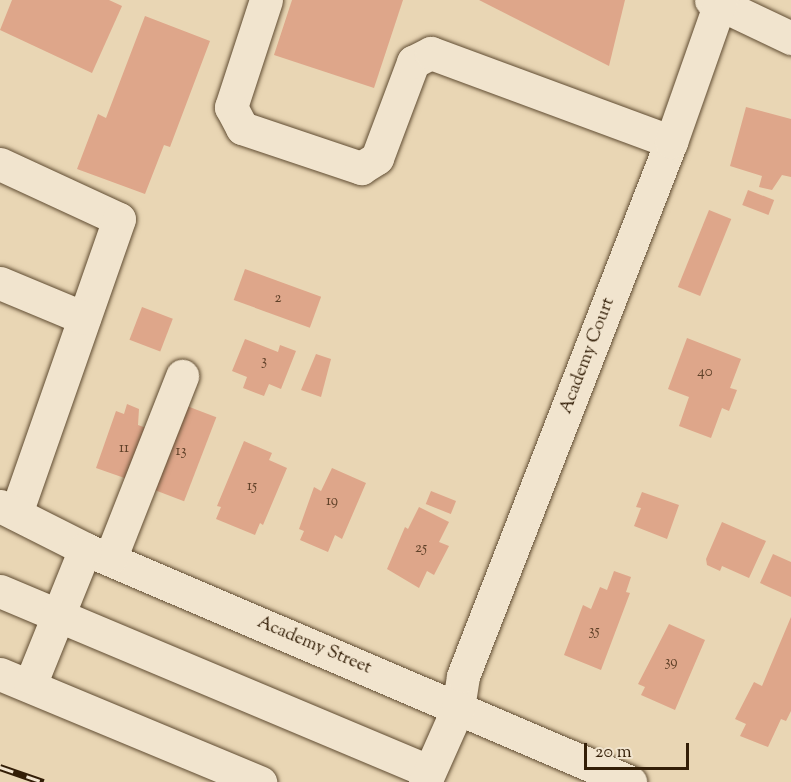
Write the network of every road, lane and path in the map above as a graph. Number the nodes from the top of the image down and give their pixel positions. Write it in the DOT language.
graph roads {
  1 [pos="266,0"];
  2 [pos="718,1"];
  3 [pos="791,38"];
  4 [pos="671,142"];
  5 [pos="0,164"];
  6 [pos="0,283"];
  7 [pos="84,318"];
  8 [pos="182,376"];
  9 [pos="8,509"];
  10 [pos="98,554"];
  11 [pos="0,591"];
  12 [pos="59,615"];
  13 [pos="15,680"];
  14 [pos="458,708"];
  15 [pos="427,777"];
  16 [pos="260,782"];
  17 [pos="630,782"];
  1 -- 4 [label="street"];
  2 -- 3 [label="street"];
  2 -- 4 [label="street, Academy Court"];
  4 -- 14 [label="street, Academy Court"];
  5 -- 7 [label="street"];
  6 -- 7 [label="street"];
  7 -- 9 [label="street"];
  8 -- 10 [label="street"];
  9 -- 10 [label="street, Academy Street"];
  10 -- 12 [label="street"];
  10 -- 14 [label="street, Academy Street"];
  11 -- 12 [label="street"];
  12 -- 13 [label="street"];
  12 -- 15 [label="street"];
  13 -- 16 [label="street"];
  14 -- 15 [label="street, Academy Court"];
  14 -- 17 [label="street, Academy Street"];
}
